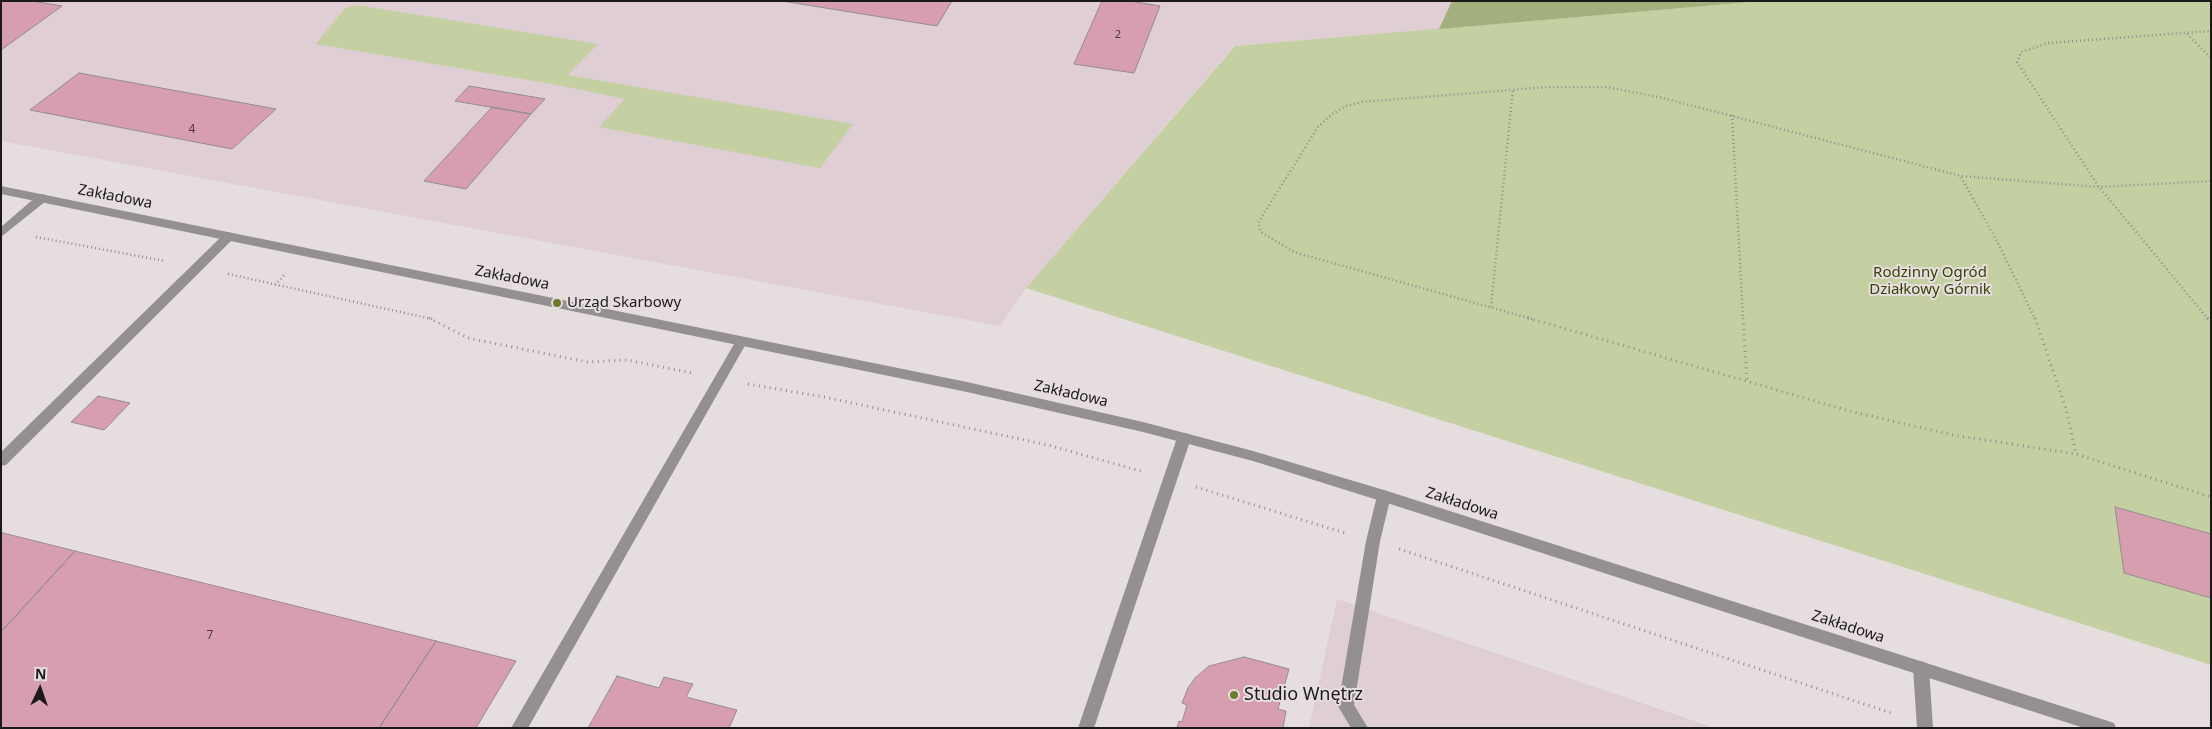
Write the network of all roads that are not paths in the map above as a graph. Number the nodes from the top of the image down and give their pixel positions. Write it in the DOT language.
graph roads {
  1 [pos="1,190"];
  2 [pos="42,198"];
  3 [pos="1,233"];
  4 [pos="229,236"];
  5 [pos="741,342"];
  6 [pos="1184,438"];
  7 [pos="1,461"];
  8 [pos="1384,496"];
  9 [pos="1921,668"];
  10 [pos="519,728"];
  11 [pos="1086,728"];
  12 [pos="1360,728"];
  13 [pos="1925,728"];
  14 [pos="2108,728"];
  1 -- 2 [label="street, Zakładowa"];
  2 -- 3 [label="street"];
  2 -- 4 [label="street, Zakładowa"];
  4 -- 5 [label="street, Zakładowa"];
  4 -- 7 [label="street"];
  5 -- 6 [label="street, Zakładowa"];
  5 -- 10 [label="street"];
  6 -- 8 [label="street, Zakładowa"];
  6 -- 11 [label="street"];
  8 -- 9 [label="street, Zakładowa"];
  8 -- 12 [label="street"];
  9 -- 13 [label="street"];
  9 -- 14 [label="street, Zakładowa"];
}
